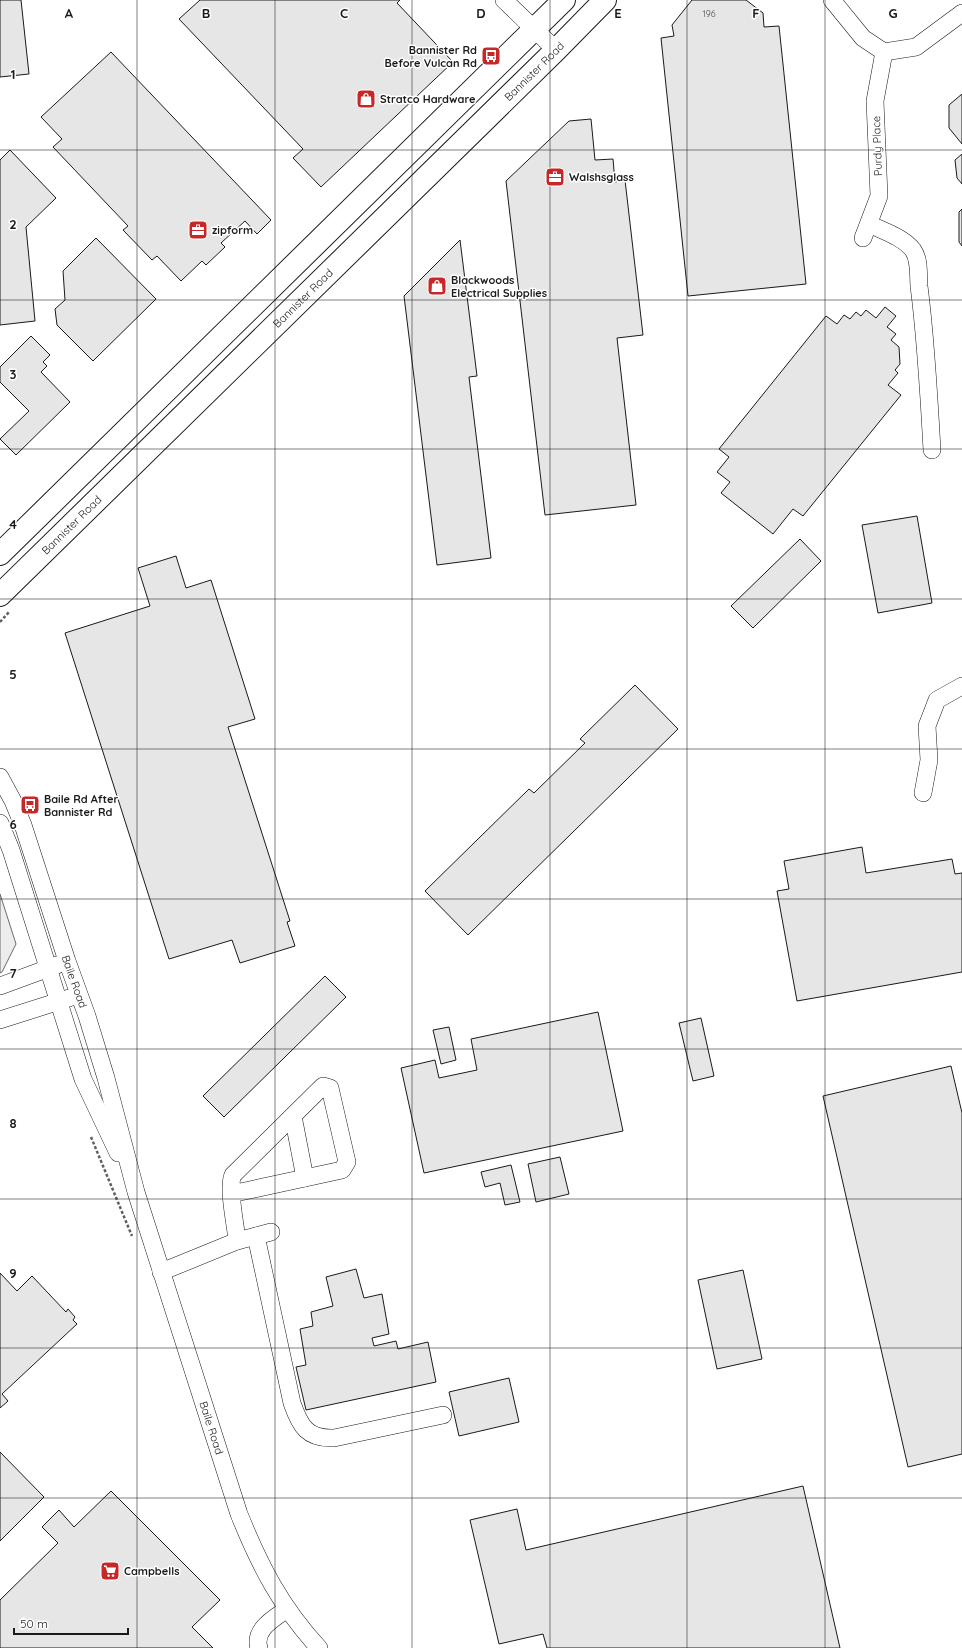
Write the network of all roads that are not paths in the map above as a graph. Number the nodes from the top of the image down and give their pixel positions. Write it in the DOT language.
graph roads {
  1 [pos="504,0"];
  2 [pos="564,0"];
  3 [pos="605,0"];
  4 [pos="832,0"];
  5 [pos="962,13"];
  6 [pos="534,29"];
  7 [pos="556,50"];
  8 [pos="884,52"];
  9 [pos="932,450"];
  10 [pos="0,554"];
  11 [pos="7,588"];
  12 [pos="0,608"];
  13 [pos="962,686"];
  14 [pos="0,777"];
  15 [pos="923,793"];
  16 [pos="0,822"];
  17 [pos="67,961"];
  18 [pos="48,968"];
  19 [pos="0,986"];
  20 [pos="78,994"];
  21 [pos="58,1002"];
  22 [pos="0,1020"];
  23 [pos="293,1116"];
  24 [pos="304,1178"];
  25 [pos="136,1192"];
  26 [pos="231,1194"];
  27 [pos="237,1242"];
  28 [pos="161,1272"];
  29 [pos="443,1415"];
  30 [pos="287,1609"];
  31 [pos="259,1648"];
  32 [pos="319,1648"];
  1 -- 6 [label="street"];
  2 -- 6 [label="main road"];
  3 -- 7 [label="main road, Bannister Road"];
  4 -- 8 [label="street"];
  5 -- 8 [label="street"];
  6 -- 7 [label="street"];
  6 -- 10 [label="main road"];
  7 -- 11 [label="main road, Bannister Road"];
  8 -- 9 [label="street, Purdy Place"];
  11 -- 12 [label="main road, Bannister Road"];
  13 -- 15 [label="street"];
  14 -- 17 [label="street, Baile Road"];
  16 -- 18 [label="street, Baile Road"];
  17 -- 18 [label="street"];
  17 -- 20 [label="street, Baile Road"];
  18 -- 19 [label="street"];
  18 -- 21 [label="street, Baile Road"];
  20 -- 21 [label="street"];
  20 -- 25 [label="street, Baile Road"];
  21 -- 22 [label="street"];
  21 -- 25 [label="street, Baile Road"];
  23 -- 24 [label="street"];
  23 -- 24 [label="street"];
  23 -- 26 [label="street"];
  24 -- 26 [label="street"];
  25 -- 28 [label="street, Baile Road"];
  26 -- 27 [label="street"];
  27 -- 28 [label="street"];
  27 -- 29 [label="street"];
  28 -- 30 [label="street, Baile Road"];
  30 -- 31 [label="street"];
  30 -- 32 [label="street, Baile Road"];
}
